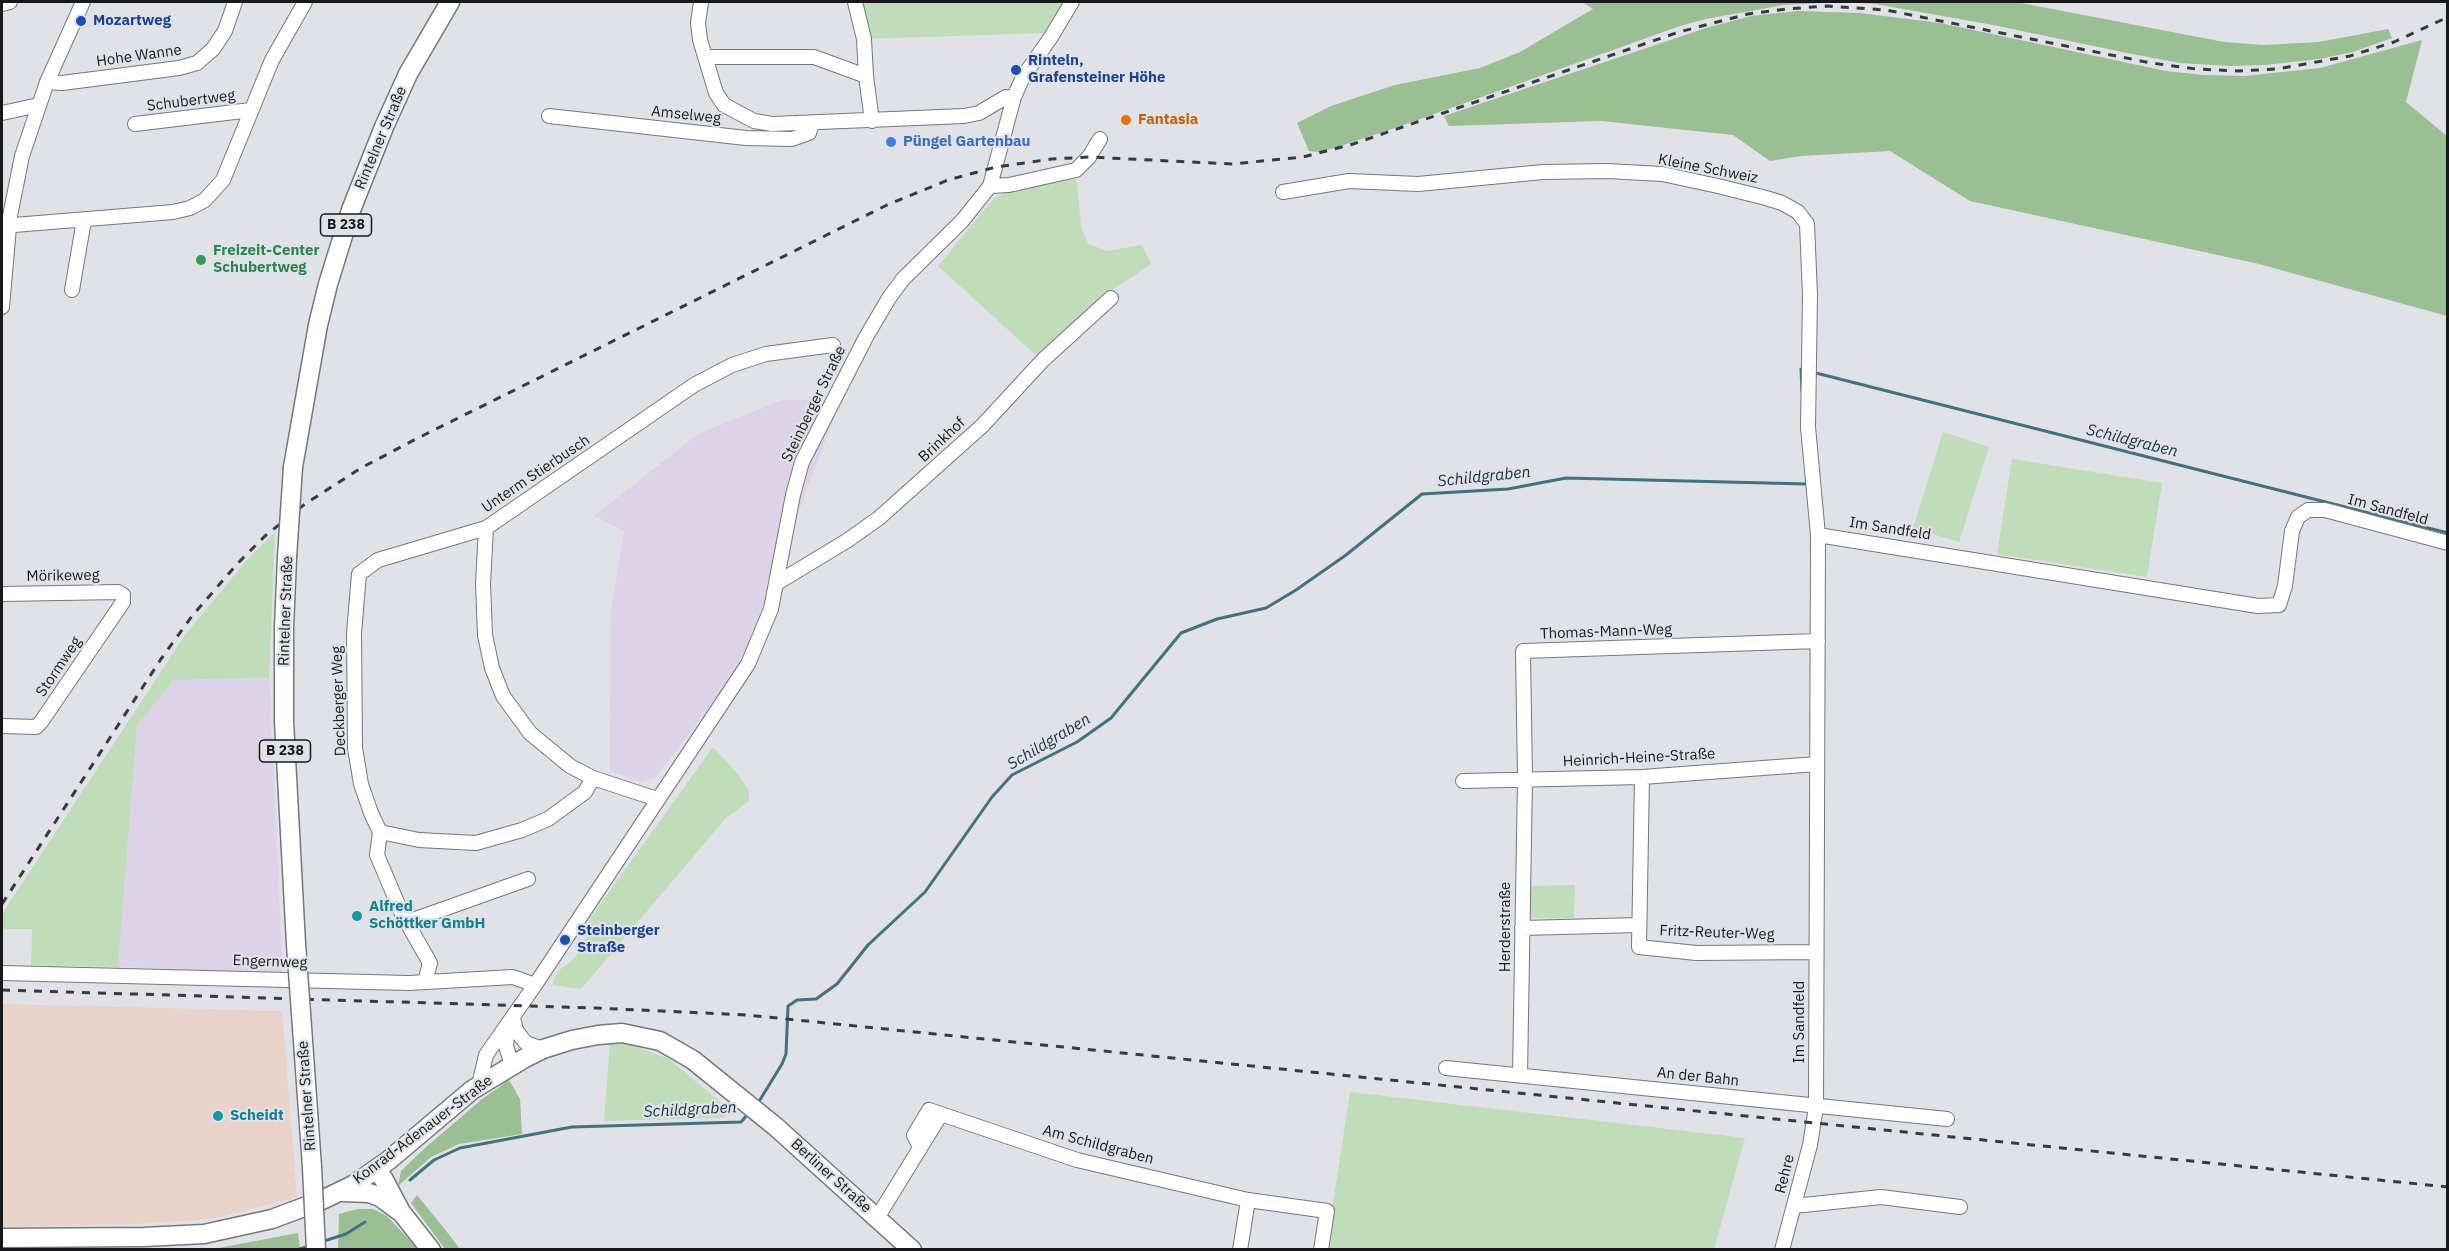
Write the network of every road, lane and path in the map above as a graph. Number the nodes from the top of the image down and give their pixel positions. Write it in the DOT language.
graph roads {
  1 [pos="10,2"];
  2 [pos="83,2"];
  3 [pos="234,2"];
  4 [pos="305,2"];
  5 [pos="450,2"];
  6 [pos="701,2"];
  7 [pos="855,2"];
  8 [pos="1072,2"];
  9 [pos="2,4"];
  10 [pos="705,57"];
  11 [pos="866,76"];
  12 [pos="47,82"];
  13 [pos="1014,97"];
  14 [pos="39,105"];
  15 [pos="251,110"];
  16 [pos="2,114"];
  17 [pos="549,116"];
  18 [pos="872,121"];
  19 [pos="812,123"];
  20 [pos="135,124"];
  21 [pos="1100,139"];
  22 [pos="990,186"];
  23 [pos="1283,192"];
  24 [pos="84,220"];
  25 [pos="6,226"];
  26 [pos="72,290"];
  27 [pos="1110,298"];
  28 [pos="2,307"];
  29 [pos="833,345"];
  30 [pos="486,528"];
  31 [pos="1818,535"];
  32 [pos="2448,543"];
  33 [pos="777,583"];
  34 [pos="2,594"];
  35 [pos="123,595"];
  36 [pos="1818,641"];
  37 [pos="2,726"];
  38 [pos="1817,764"];
  39 [pos="1642,777"];
  40 [pos="593,778"];
  41 [pos="1525,779"];
  42 [pos="1463,781"];
  43 [pos="657,799"];
  44 [pos="380,832"];
  45 [pos="528,879"];
  46 [pos="407,922"];
  47 [pos="1639,925"];
  48 [pos="1522,928"];
  49 [pos="1816,952"];
  50 [pos="2,973"];
  51 [pos="425,982"];
  52 [pos="535,985"];
  53 [pos="511,1021"];
  54 [pos="496,1041"];
  55 [pos="543,1049"];
  56 [pos="509,1067"];
  57 [pos="1446,1068"];
  58 [pos="1520,1075"];
  59 [pos="479,1085"];
  60 [pos="1816,1107"];
  61 [pos="754,1109"];
  62 [pos="1947,1119"];
  63 [pos="376,1170"];
  64 [pos="335,1194"];
  65 [pos="380,1197"];
  66 [pos="1248,1200"];
  67 [pos="1794,1206"];
  68 [pos="1960,1207"];
  69 [pos="401,1212"];
  70 [pos="877,1218"];
  71 [pos="87,1236"];
  72 [pos="2,1238"];
  73 [pos="144,1243"];
  74 [pos="110,1250"];
  75 [pos="130,1250"];
  76 [pos="316,1250"];
  77 [pos="431,1250"];
  78 [pos="912,1250"];
  79 [pos="1240,1250"];
  80 [pos="1321,1250"];
  81 [pos="1782,1250"];
  1 -- 9 [label="street"];
  2 -- 12 [label="street"];
  3 -- 12 [label="street, Hohe Wanne"];
  4 -- 15 [label="street, Schubertweg"];
  5 -- 76 [label="main road, Rintelner Straße / B 238, bridge"];
  6 -- 10 [label="street"];
  7 -- 11 [label="street"];
  8 -- 13 [label="street, Steinberger Straße"];
  10 -- 11 [label="street"];
  10 -- 19 [label="street"];
  11 -- 18 [label="street"];
  12 -- 14 [label="street"];
  13 -- 18 [label="street"];
  13 -- 22 [label="street, Steinberger Straße"];
  14 -- 16 [label="street"];
  14 -- 25 [label="street"];
  15 -- 20 [label="street, Schubertweg"];
  15 -- 24 [label="street, Schubertweg"];
  17 -- 19 [label="street, Amselweg"];
  18 -- 19 [label="street"];
  21 -- 22 [label="street"];
  22 -- 33 [label="street, Steinberger Straße"];
  23 -- 31 [label="street, Kleine Schweiz"];
  24 -- 25 [label="street, Schubertweg"];
  24 -- 26 [label="street"];
  25 -- 28 [label="street"];
  27 -- 33 [label="street, Brinkhof"];
  29 -- 30 [label="street, Unterm Stierbusch"];
  30 -- 40 [label="street, Unterm Stierbusch"];
  30 -- 44 [label="street, Deckberger Weg"];
  31 -- 32 [label="street, Im Sandfeld"];
  31 -- 36 [label="street, Im Sandfeld"];
  33 -- 43 [label="street, Steinberger Straße"];
  34 -- 35 [label="street, Mörikeweg"];
  35 -- 37 [label="street, Stormweg"];
  36 -- 38 [label="street, Im Sandfeld"];
  36 -- 41 [label="street, Thomas-Mann-Weg"];
  38 -- 39 [label="street, Heinrich-Heine-Straße"];
  38 -- 49 [label="street, Im Sandfeld"];
  39 -- 41 [label="street, Heinrich-Heine-Straße"];
  39 -- 47 [label="street, Fritz-Reuter-Weg"];
  40 -- 43 [label="street, Unterm Stierbusch"];
  40 -- 44 [label="street"];
  41 -- 42 [label="street, Heinrich-Heine-Straße"];
  41 -- 48 [label="street, Herderstraße"];
  43 -- 52 [label="street, Steinberger Straße"];
  44 -- 46 [label="street"];
  45 -- 46 [label="street"];
  46 -- 51 [label="street"];
  47 -- 48 [label="street, Fritz-Reuter-Weg"];
  47 -- 49 [label="street, Fritz-Reuter-Weg"];
  48 -- 58 [label="street, Herderstraße"];
  49 -- 60 [label="street, Im Sandfeld"];
  50 -- 51 [label="street, Engernweg"];
  51 -- 52 [label="street, Engernweg"];
  52 -- 53 [label="street, Steinberger Straße"];
  53 -- 54 [label="street, Steinberger Straße"];
  53 -- 55 [label="street"];
  53 -- 56 [label="street"];
  54 -- 56 [label="street"];
  54 -- 59 [label="street, Steinberger Straße"];
  55 -- 56 [label="main road, Konrad-Adenauer-Straße"];
  55 -- 61 [label="main road, Konrad-Adenauer-Straße"];
  56 -- 59 [label="main road, Konrad-Adenauer-Straße"];
  57 -- 58 [label="street, An der Bahn"];
  58 -- 60 [label="street, An der Bahn"];
  59 -- 63 [label="main road, Konrad-Adenauer-Straße"];
  60 -- 62 [label="street, An der Bahn"];
  60 -- 67 [label="street, Rehre"];
  61 -- 70 [label="main road, Berliner Straße"];
  63 -- 64 [label="main road, Konrad-Adenauer-Straße"];
  63 -- 65 [label="main road"];
  63 -- 69 [label="main road"];
  64 -- 65 [label="main road"];
  64 -- 73 [label="main road, Konrad-Adenauer-Straße"];
  65 -- 69 [label="main road"];
  66 -- 70 [label="street, Am Schildgraben"];
  66 -- 79 [label="street"];
  66 -- 80 [label="street, Am Schildgraben"];
  67 -- 68 [label="street"];
  67 -- 81 [label="street, Rehre"];
  69 -- 77 [label="main road"];
  70 -- 78 [label="main road, Berliner Straße"];
  71 -- 72 [label="main road, Konrad-Adenauer-Straße"];
  71 -- 73 [label="main road, Konrad-Adenauer-Straße"];
  71 -- 74 [label="main road"];
  73 -- 75 [label="main road"];
}
